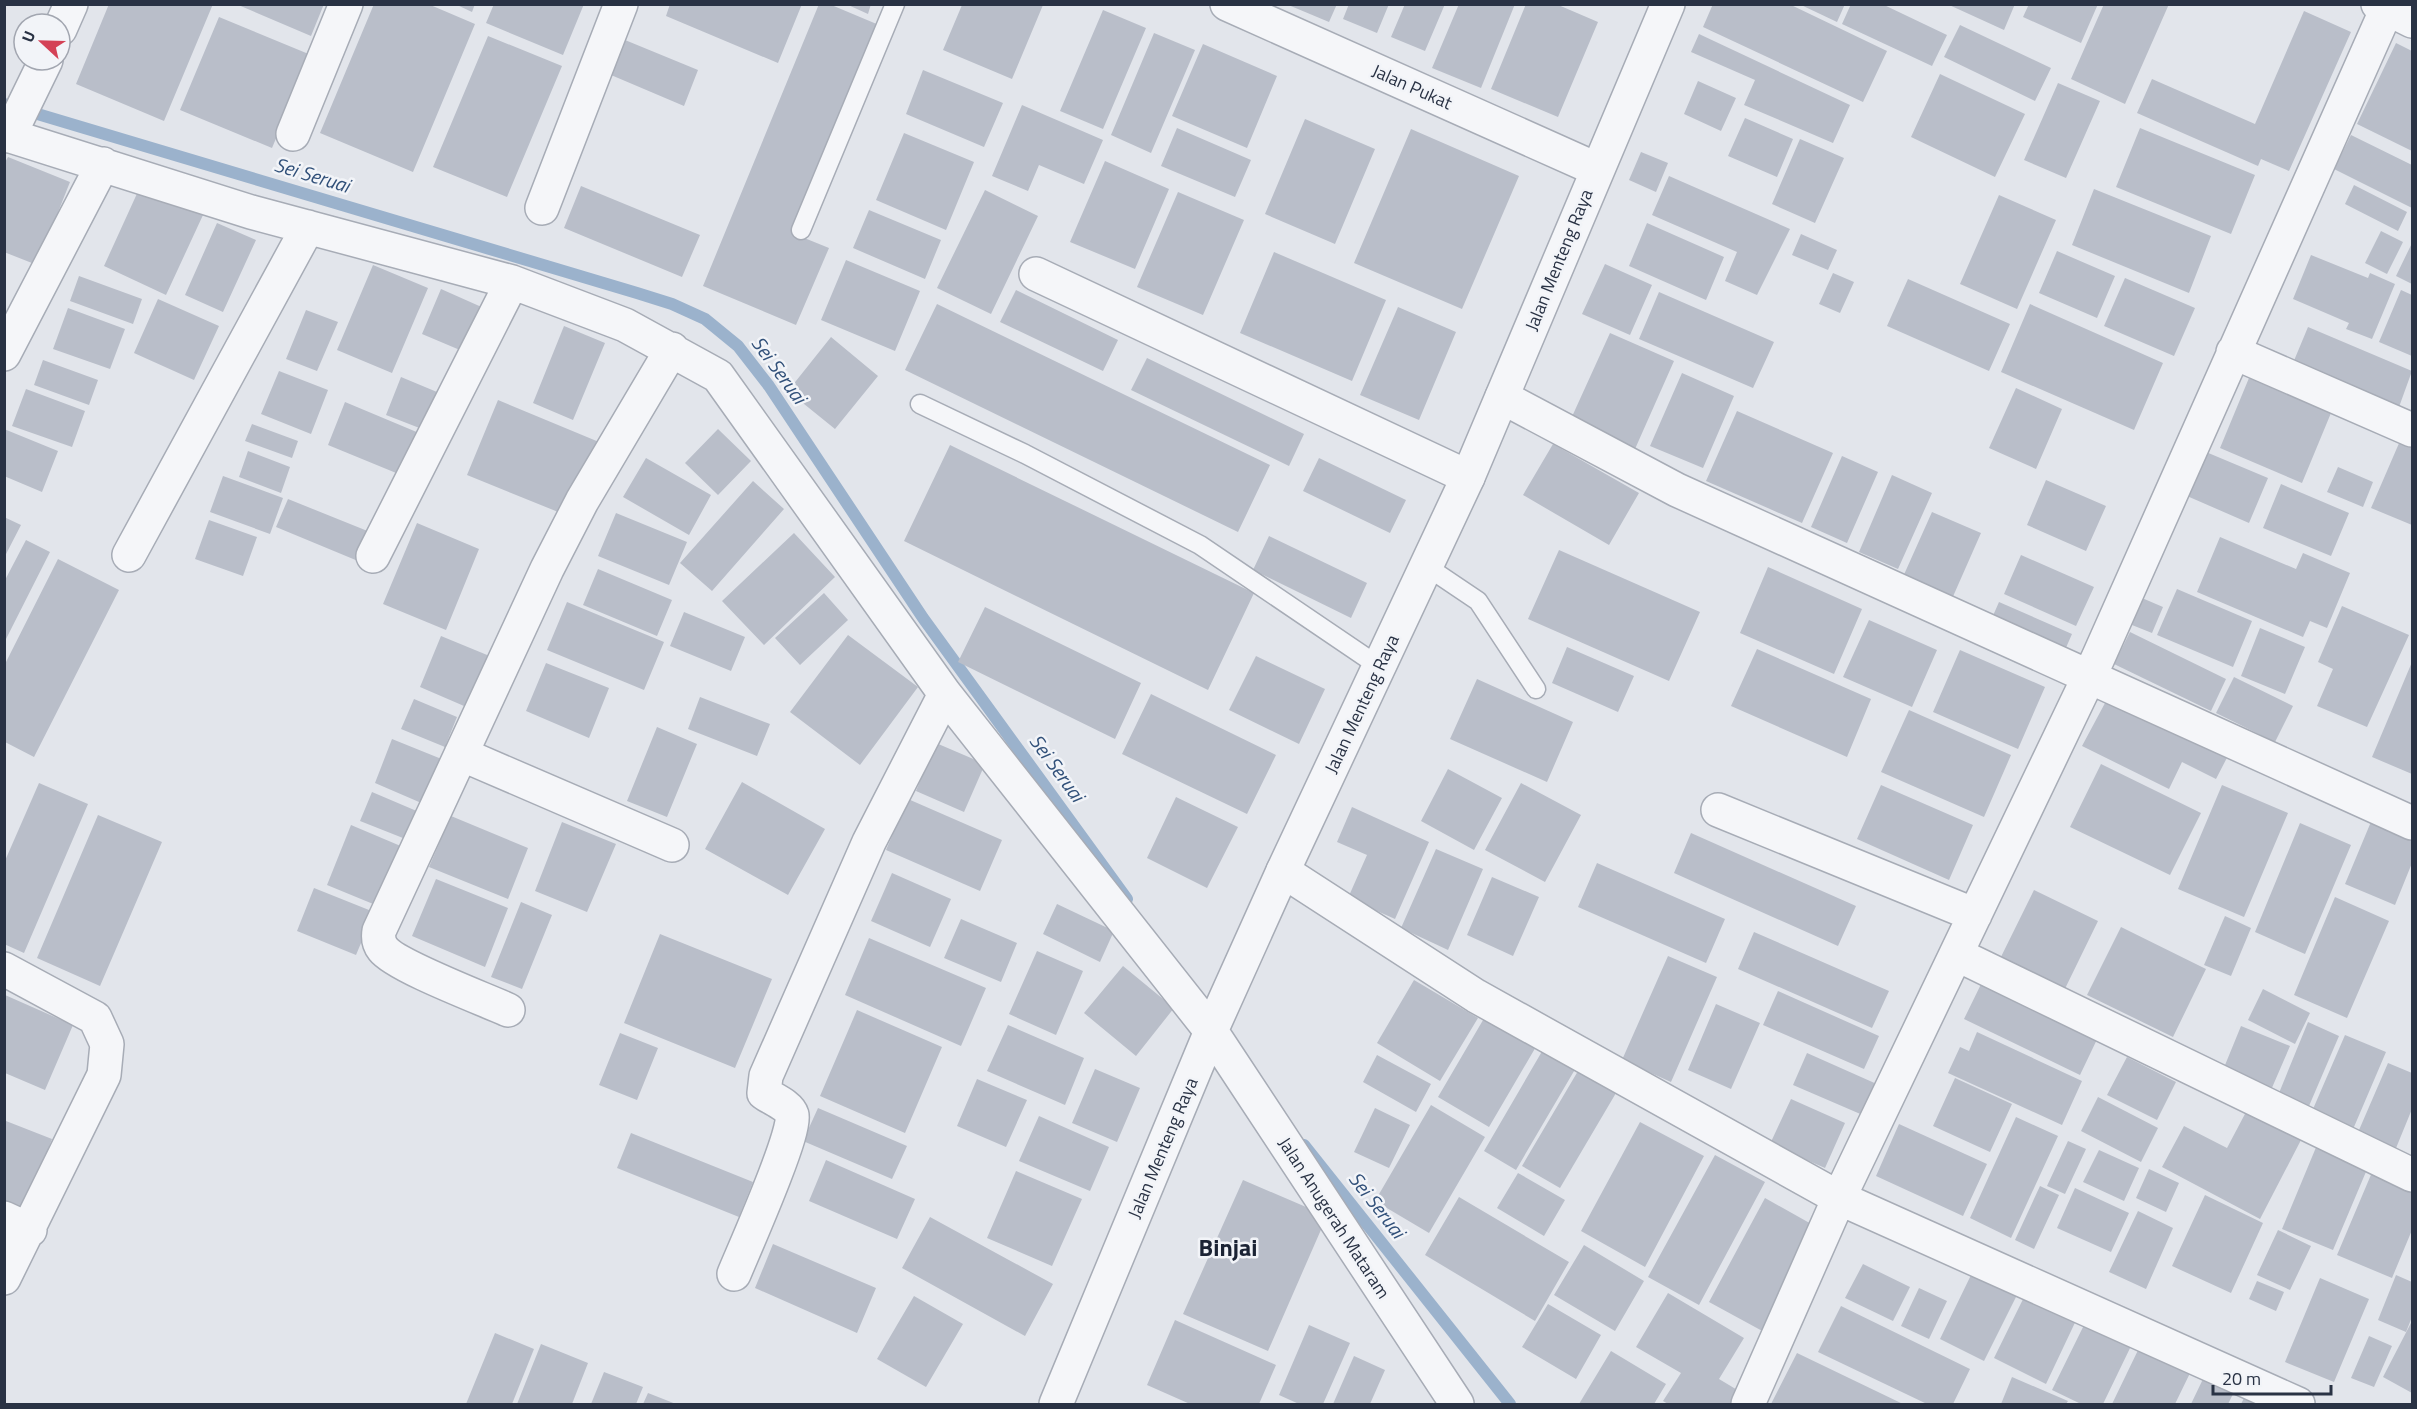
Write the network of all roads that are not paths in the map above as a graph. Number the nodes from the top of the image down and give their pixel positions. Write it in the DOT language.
graph roads {
  1 [pos="346,4"];
  2 [pos="621,4"];
  3 [pos="895,4"];
  4 [pos="1227,4"];
  5 [pos="1668,4"];
  6 [pos="2392,10"];
  7 [pos="40,72"];
  8 [pos="16,120"];
  9 [pos="293,134"];
  10 [pos="103,164"];
  11 [pos="1596,169"];
  12 [pos="542,208"];
  13 [pos="308,227"];
  14 [pos="801,230"];
  15 [pos="1036,274"];
  16 [pos="512,282"];
  17 [pos="672,349"];
  18 [pos="2233,352"];
  19 [pos="4,354"];
  20 [pos="1502,397"];
  21 [pos="920,404"];
  22 [pos="2412,430"];
  23 [pos="1468,477"];
  24 [pos="129,555"];
  25 [pos="373,556"];
  26 [pos="1426,566"];
  27 [pos="1380,667"];
  28 [pos="2089,676"];
  29 [pos="1536,689"];
  30 [pos="945,694"];
  31 [pos="461,754"];
  32 [pos="1718,810"];
  33 [pos="2412,823"];
  34 [pos="672,845"];
  35 [pos="1283,871"];
  36 [pos="1975,915"];
  37 [pos="1956,954"];
  38 [pos="4,969"];
  39 [pos="508,1010"];
  40 [pos="1211,1031"];
  41 [pos="2412,1175"];
  42 [pos="1839,1198"];
  43 [pos="17,1224"];
  44 [pos="734,1274"];
  45 [pos="4,1278"];
  46 [pos="1056,1404"];
  47 [pos="1457,1404"];
  48 [pos="1748,1404"];
  49 [pos="2298,1404"];
  1 -- 9 [label="street"];
  2 -- 12 [label="street"];
  3 -- 14 [label="lane"];
  4 -- 11 [label="street, Jalan Pukat"];
  5 -- 11 [label="street, Jalan Menteng Raya"];
  6 -- 18 [label="street"];
  7 -- 8 [label="street"];
  8 -- 10 [label="street, Jalan Anugerah Mataram"];
  10 -- 13 [label="street, Jalan Anugerah Mataram"];
  10 -- 19 [label="street"];
  11 -- 20 [label="street, Jalan Menteng Raya"];
  13 -- 16 [label="street, Jalan Anugerah Mataram"];
  13 -- 24 [label="street"];
  15 -- 23 [label="street"];
  16 -- 17 [label="street, Jalan Anugerah Mataram"];
  16 -- 25 [label="street"];
  17 -- 30 [label="street, Jalan Anugerah Mataram"];
  17 -- 31 [label="street"];
  18 -- 22 [label="street"];
  18 -- 28 [label="street"];
  20 -- 23 [label="street, Jalan Menteng Raya"];
  20 -- 28 [label="street"];
  21 -- 27 [label="lane"];
  23 -- 26 [label="street, Jalan Menteng Raya"];
  26 -- 27 [label="street, Jalan Menteng Raya"];
  26 -- 29 [label="lane"];
  27 -- 35 [label="street, Jalan Menteng Raya"];
  28 -- 33 [label="street"];
  28 -- 36 [label="street"];
  30 -- 40 [label="street, Jalan Anugerah Mataram"];
  30 -- 44 [label="street"];
  31 -- 34 [label="street"];
  31 -- 39 [label="street"];
  32 -- 36 [label="street"];
  35 -- 40 [label="street, Jalan Menteng Raya"];
  35 -- 42 [label="street"];
  36 -- 37 [label="street"];
  37 -- 41 [label="street"];
  37 -- 42 [label="street"];
  38 -- 43 [label="street"];
  40 -- 46 [label="street, Jalan Menteng Raya"];
  40 -- 47 [label="street, Jalan Anugerah Mataram"];
  42 -- 48 [label="street"];
  42 -- 49 [label="street"];
  43 -- 45 [label="street"];
}
